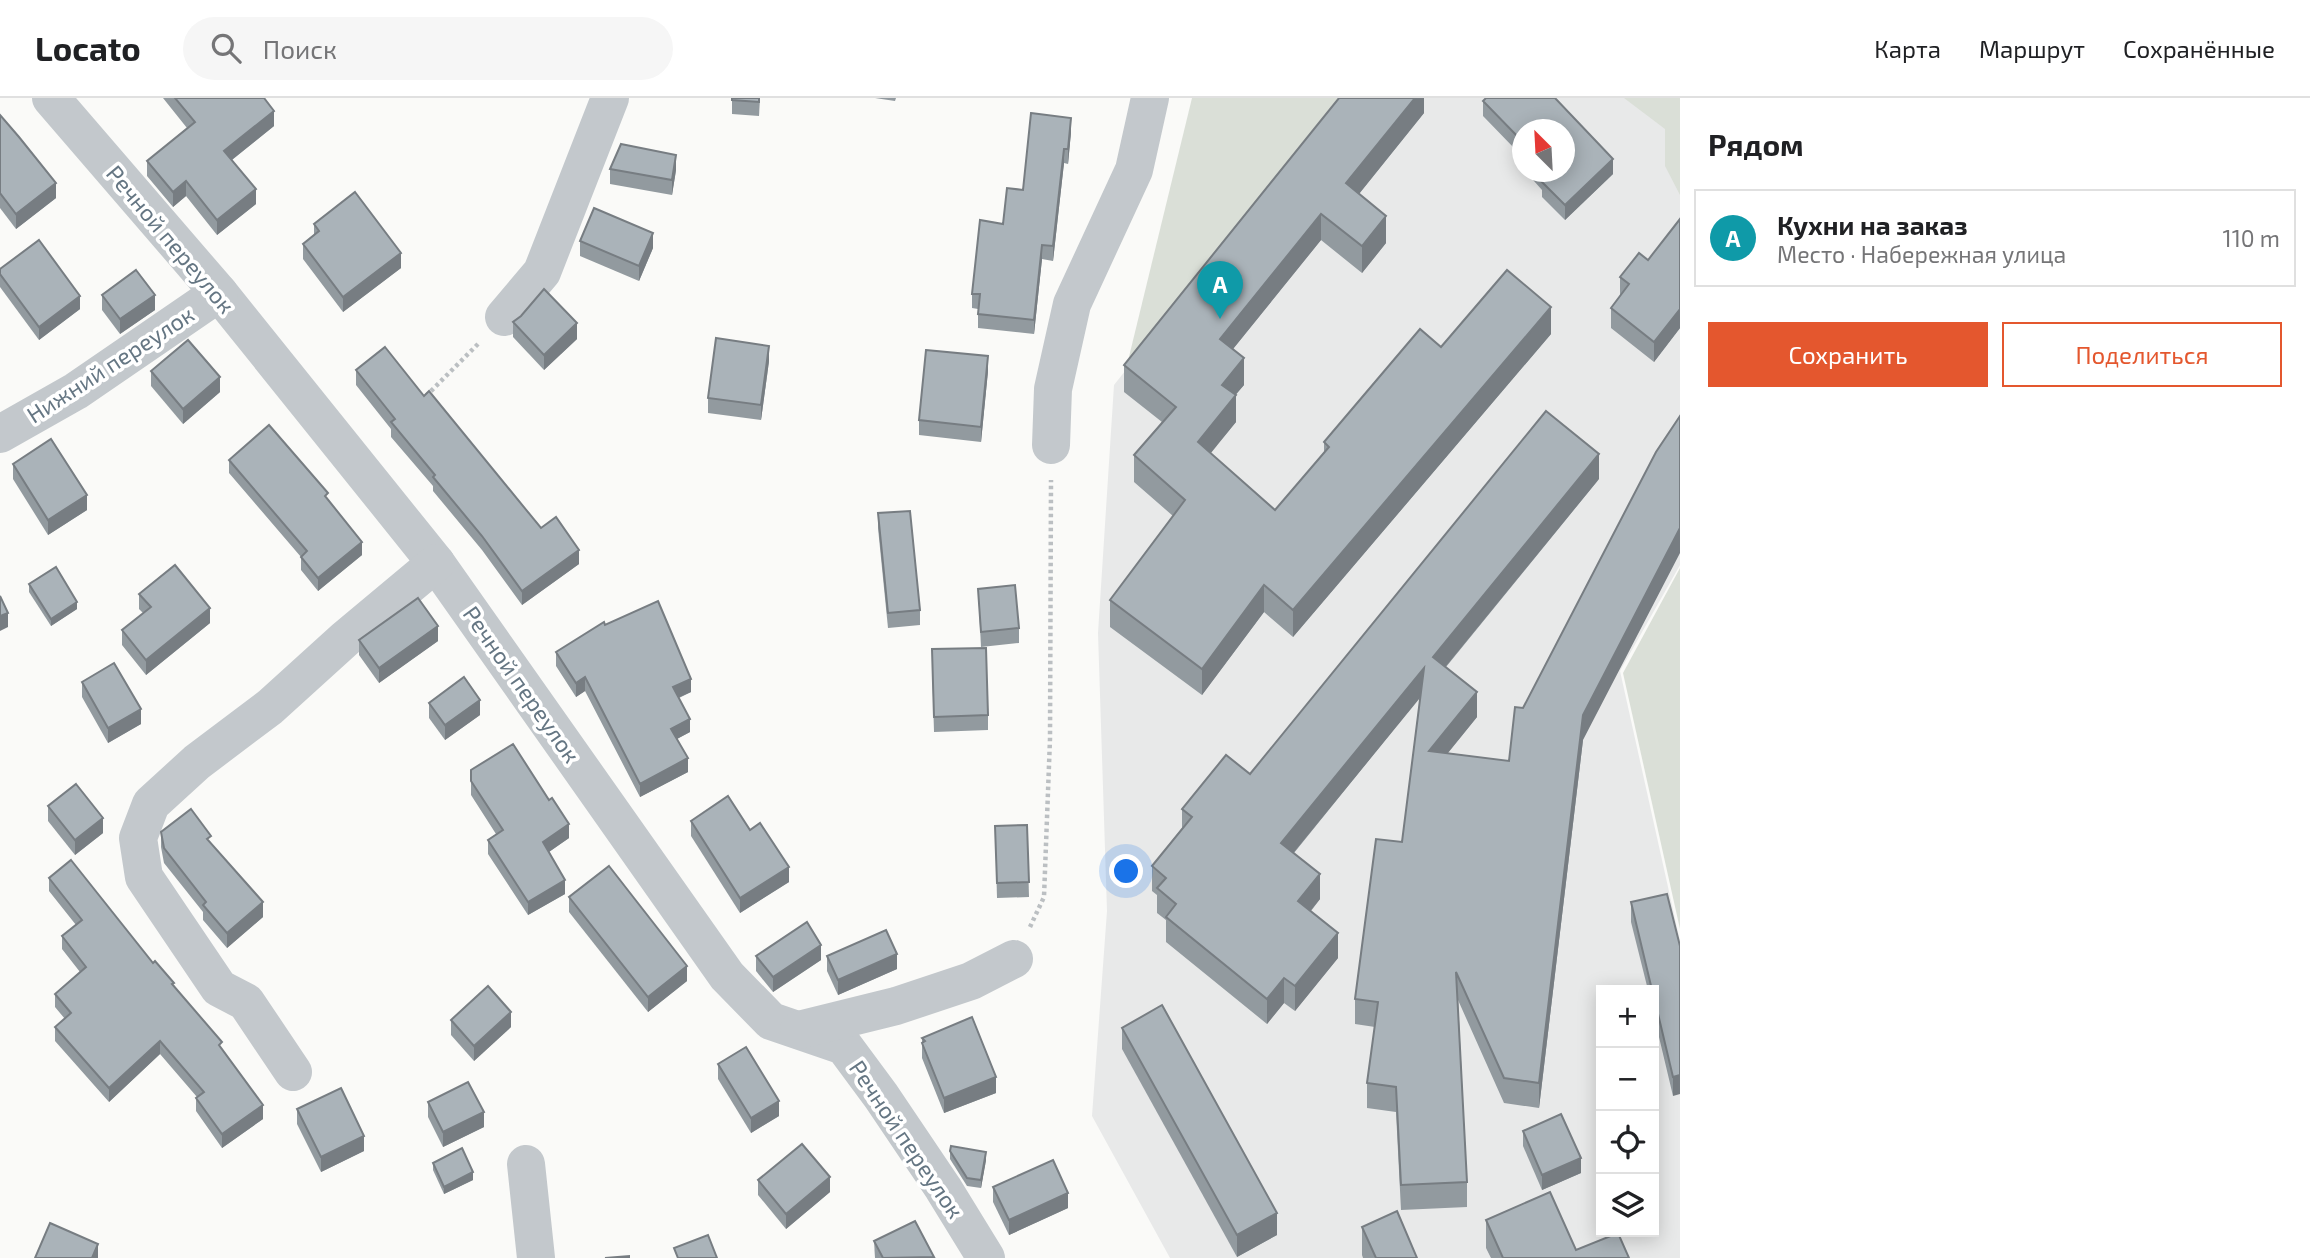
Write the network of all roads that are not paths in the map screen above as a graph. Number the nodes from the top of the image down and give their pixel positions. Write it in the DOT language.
graph roads {
  1 [pos="51,98"];
  2 [pos="610,98"];
  3 [pos="1150,98"];
  4 [pos="219,293"];
  5 [pos="504,317"];
  6 [pos="0,434"];
  7 [pos="1051,445"];
  8 [pos="436,563"];
  9 [pos="1014,959"];
  10 [pos="799,1030"];
  11 [pos="293,1072"];
  12 [pos="526,1164"];
  13 [pos="536,1258"];
  14 [pos="986,1258"];
  1 -- 4 [label="street, Речной переулок"];
  2 -- 5 [label="street"];
  3 -- 7 [label="street"];
  4 -- 6 [label="street, Нижний переулок"];
  4 -- 8 [label="street, Речной переулок"];
  8 -- 10 [label="street, Речной переулок"];
  8 -- 11 [label="street"];
  9 -- 10 [label="street"];
  10 -- 14 [label="street, Речной переулок"];
  12 -- 13 [label="street"];
}
